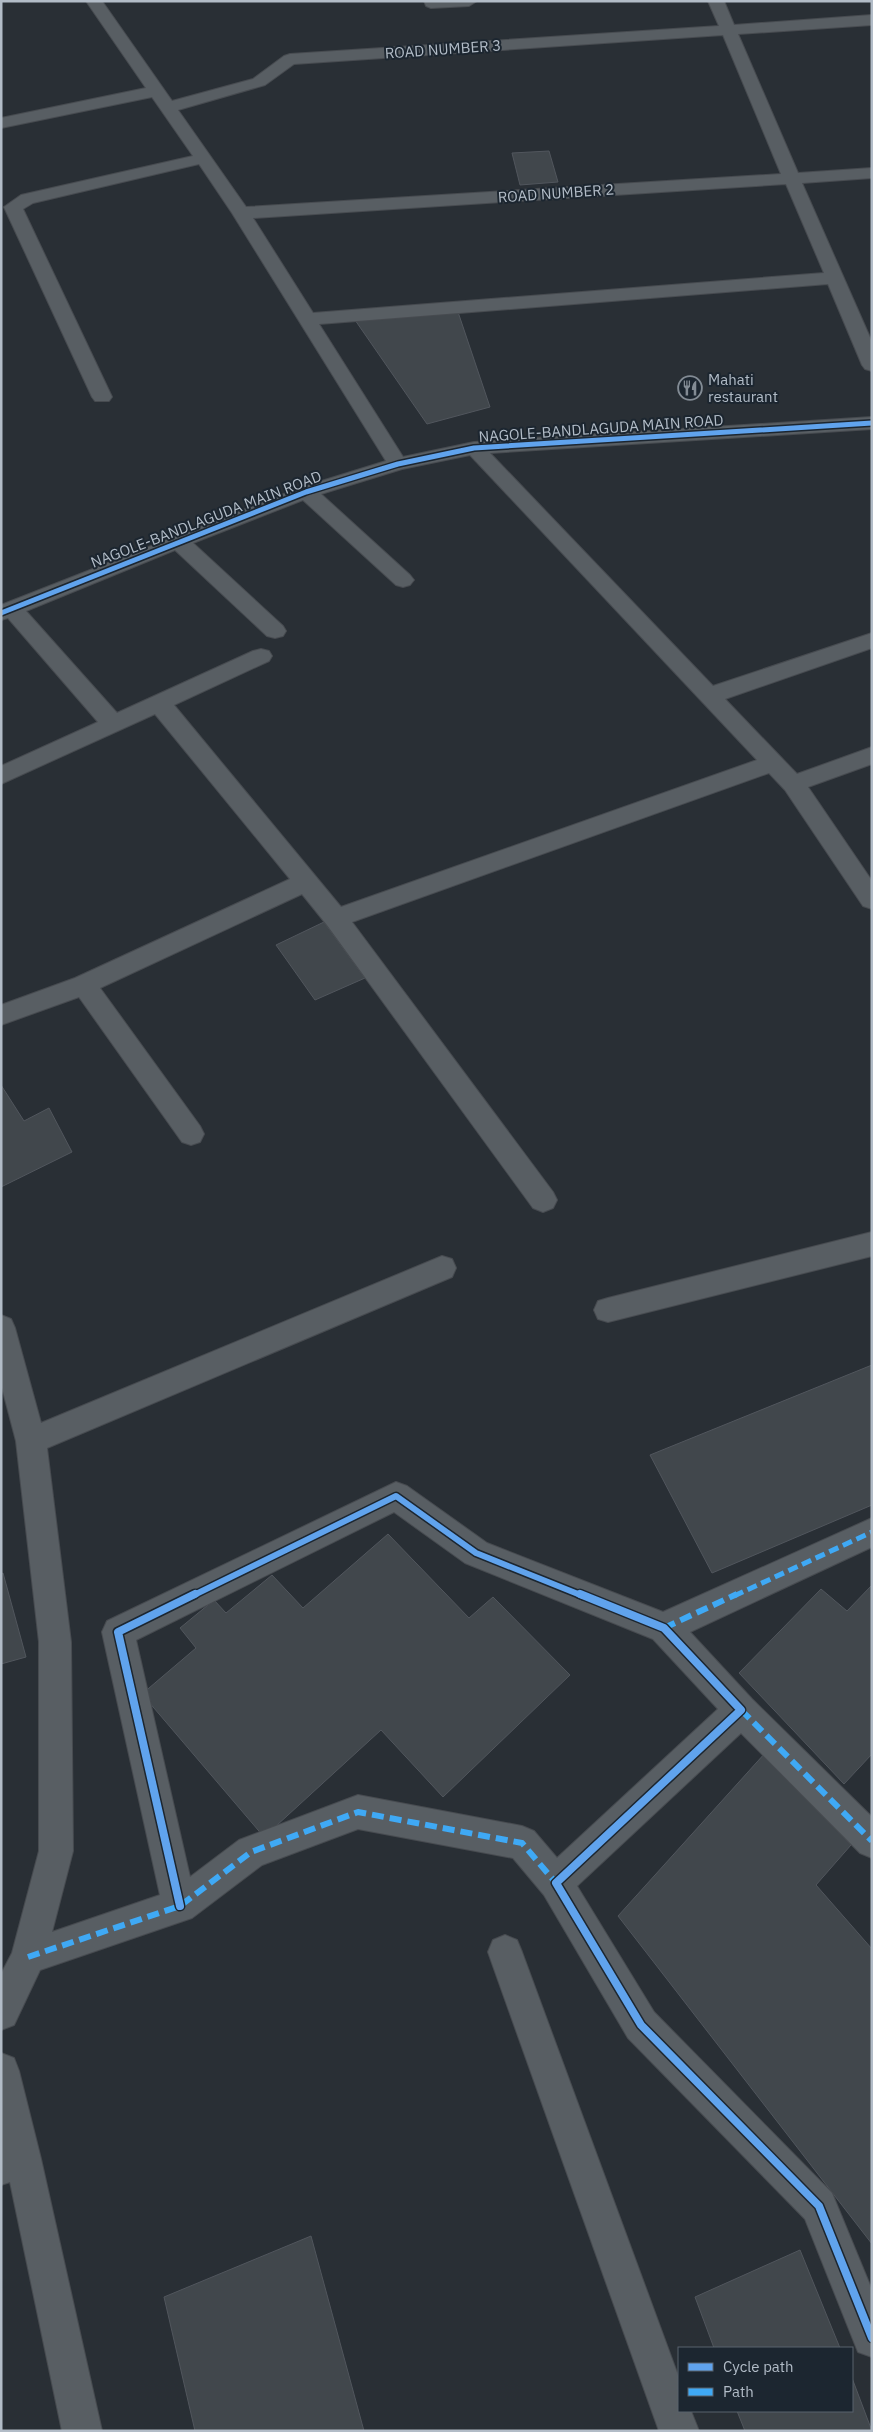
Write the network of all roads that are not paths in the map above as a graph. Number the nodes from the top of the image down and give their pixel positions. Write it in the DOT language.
graph roads {
  1 [pos="94,1"];
  2 [pos="469,1"];
  3 [pos="716,1"];
  4 [pos="431,3"];
  5 [pos="872,20"];
  6 [pos="728,29"];
  7 [pos="156,91"];
  8 [pos="169,107"];
  9 [pos="1,123"];
  10 [pos="204,158"];
  11 [pos="872,173"];
  12 [pos="792,178"];
  13 [pos="241,213"];
  14 [pos="834,278"];
  15 [pos="307,319"];
  16 [pos="872,365"];
  17 [pos="102,397"];
  18 [pos="872,424"];
  19 [pos="474,448"];
  20 [pos="398,464"];
  21 [pos="306,492"];
  22 [pos="178,541"];
  23 [pos="403,580"];
  24 [pos="6,611"];
  25 [pos="275,631"];
  26 [pos="872,640"];
  27 [pos="261,656"];
  28 [pos="709,696"];
  29 [pos="160,703"];
  30 [pos="113,724"];
  31 [pos="872,755"];
  32 [pos="773,763"];
  33 [pos="1,776"];
  34 [pos="793,784"];
  35 [pos="306,882"];
  36 [pos="872,900"];
  37 [pos="336,918"];
  38 [pos="84,985"];
  39 [pos="1,1015"];
  40 [pos="192,1134"];
  41 [pos="543,1200"];
  42 [pos="872,1244"];
  43 [pos="442,1268"];
  44 [pos="608,1310"];
  45 [pos="1,1328"];
  46 [pos="32,1441"];
  47 [pos="872,1532"];
  48 [pos="664,1628"];
  49 [pos="741,1710"];
  50 [pos="872,1841"];
  51 [pos="556,1883"];
  52 [pos="180,1906"];
  53 [pos="505,1952"];
  54 [pos="28,1957"];
  55 [pos="1,2012"];
  56 [pos="1,2071"];
  57 [pos="12,2163"];
  58 [pos="872,2338"];
  59 [pos="82,2431"];
  60 [pos="679,2431"];
  1 -- 7 [label="street"];
  2 -- 4 [label="street"];
  3 -- 6 [label="street"];
  5 -- 6 [label="street, ROAD NUMBER 3"];
  6 -- 8 [label="street, ROAD NUMBER 3"];
  6 -- 12 [label="street"];
  7 -- 8 [label="street"];
  7 -- 9 [label="street"];
  8 -- 10 [label="street"];
  10 -- 13 [label="street"];
  10 -- 17 [label="street"];
  11 -- 12 [label="street, ROAD NUMBER 2"];
  12 -- 13 [label="street, ROAD NUMBER 2"];
  12 -- 14 [label="street"];
  13 -- 15 [label="street"];
  14 -- 15 [label="street"];
  14 -- 16 [label="street"];
  15 -- 20 [label="street"];
  18 -- 19 [label="street, NAGOLE-BANDLAGUDA MAIN ROAD"];
  19 -- 20 [label="street, NAGOLE-BANDLAGUDA MAIN ROAD"];
  19 -- 28 [label="street"];
  20 -- 21 [label="street, NAGOLE-BANDLAGUDA MAIN ROAD"];
  21 -- 22 [label="street, NAGOLE-BANDLAGUDA MAIN ROAD"];
  21 -- 23 [label="street"];
  22 -- 24 [label="street, NAGOLE-BANDLAGUDA MAIN ROAD"];
  22 -- 25 [label="street"];
  24 -- 30 [label="street"];
  26 -- 28 [label="street"];
  27 -- 29 [label="street"];
  28 -- 32 [label="street"];
  29 -- 30 [label="street"];
  29 -- 35 [label="street"];
  30 -- 33 [label="street"];
  31 -- 34 [label="street"];
  32 -- 34 [label="street"];
  32 -- 37 [label="street"];
  34 -- 36 [label="street"];
  35 -- 37 [label="street"];
  35 -- 38 [label="street"];
  37 -- 41 [label="street"];
  38 -- 39 [label="street"];
  38 -- 40 [label="street"];
  42 -- 44 [label="street"];
  43 -- 46 [label="street"];
  45 -- 46 [label="street"];
  46 -- 54 [label="street"];
  47 -- 48 [label="street"];
  48 -- 49 [label="street"];
  48 -- 52 [label="street"];
  49 -- 50 [label="street"];
  49 -- 51 [label="street"];
  51 -- 52 [label="street"];
  51 -- 58 [label="street"];
  52 -- 54 [label="street"];
  53 -- 60 [label="street"];
  54 -- 55 [label="street"];
  56 -- 57 [label="street"];
  57 -- 59 [label="street"];
}
